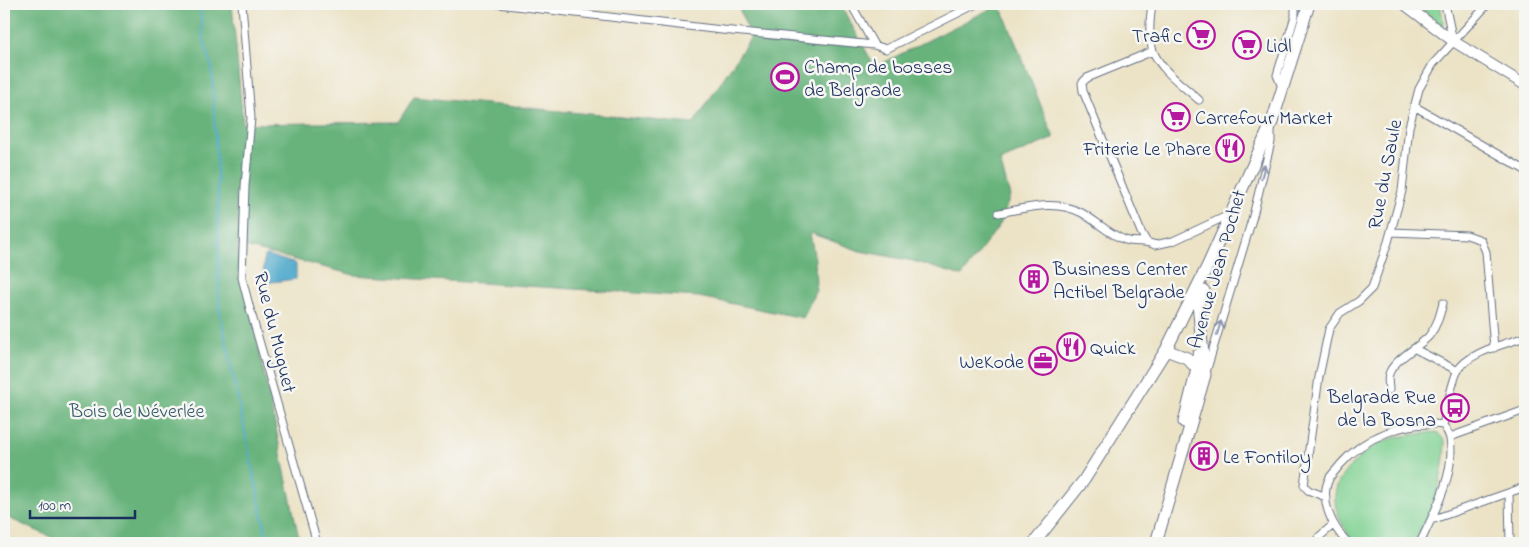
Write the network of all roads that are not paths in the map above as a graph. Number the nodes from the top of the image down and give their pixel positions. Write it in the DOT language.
graph roads {
  1 [pos="242,4"];
  2 [pos="498,4"];
  3 [pos="851,4"];
  4 [pos="976,4"];
  5 [pos="1152,4"];
  6 [pos="1295,4"];
  7 [pos="1309,4"];
  8 [pos="1404,4"];
  9 [pos="1445,4"];
  10 [pos="1488,4"];
  11 [pos="1453,41"];
  12 [pos="874,45"];
  13 [pos="1153,51"];
  14 [pos="1525,85"];
  15 [pos="1282,88"];
  16 [pos="1199,100"];
  17 [pos="1414,106"];
  18 [pos="1272,122"];
  19 [pos="1525,170"];
  20 [pos="999,213"];
  21 [pos="1231,214"];
  22 [pos="1391,232"];
  23 [pos="1146,241"];
  24 [pos="1208,265"];
  25 [pos="1192,298"];
  26 [pos="1443,303"];
  27 [pos="1525,337"];
  28 [pos="1494,348"];
  29 [pos="1166,350"];
  30 [pos="1415,350"];
  31 [pos="1458,371"];
  32 [pos="1201,372"];
  33 [pos="1389,390"];
  34 [pos="1525,410"];
  35 [pos="1443,424"];
  36 [pos="1450,436"];
  37 [pos="1525,487"];
  38 [pos="1509,493"];
  39 [pos="1326,497"];
  40 [pos="1431,520"];
  41 [pos="1334,524"];
  42 [pos="317,543"];
  43 [pos="1034,543"];
  44 [pos="1154,543"];
  45 [pos="1315,543"];
  46 [pos="1348,543"];
  47 [pos="1420,543"];
  48 [pos="1510,543"];
  1 -- 42 [label="street, Rue du Muguet"];
  2 -- 12 [label="street"];
  3 -- 12 [label="street"];
  4 -- 12 [label="street"];
  5 -- 13 [label="street"];
  6 -- 15 [label="street"];
  7 -- 15 [label="main road, Avenue Jean Pochet"];
  8 -- 11 [label="street"];
  9 -- 11 [label="street"];
  10 -- 11 [label="street, Rue du Saule"];
  11 -- 14 [label="street"];
  11 -- 17 [label="street, Rue du Saule"];
  13 -- 16 [label="street"];
  13 -- 23 [label="street"];
  15 -- 18 [label="main road, Avenue Jean Pochet"];
  17 -- 19 [label="street"];
  17 -- 22 [label="street, Rue du Saule"];
  18 -- 21 [label="main road"];
  32 -- 18 [label="street, Avenue Jean Pochet, one-way"];
  20 -- 23 [label="street"];
  21 -- 23 [label="street"];
  21 -- 24 [label="main road"];
  22 -- 28 [label="street"];
  22 -- 39 [label="street, Rue du Saule"];
  24 -- 25 [label="main road"];
  24 -- 32 [label="main road"];
  25 -- 29 [label="main road"];
  25 -- 32 [label="main road"];
  26 -- 30 [label="street"];
  27 -- 28 [label="street"];
  28 -- 31 [label="street"];
  29 -- 32 [label="main road"];
  29 -- 43 [label="main road"];
  30 -- 31 [label="street"];
  30 -- 33 [label="street"];
  31 -- 35 [label="street"];
  32 -- 44 [label="main road, Avenue Jean Pochet"];
  32 -- 44 [label="main road"];
  34 -- 36 [label="street"];
  35 -- 36 [label="street"];
  35 -- 39 [label="street"];
  36 -- 40 [label="street"];
  37 -- 38 [label="street"];
  38 -- 40 [label="street"];
  38 -- 48 [label="street"];
  39 -- 41 [label="street"];
  40 -- 47 [label="street"];
  41 -- 45 [label="street"];
  41 -- 46 [label="street"];
}
